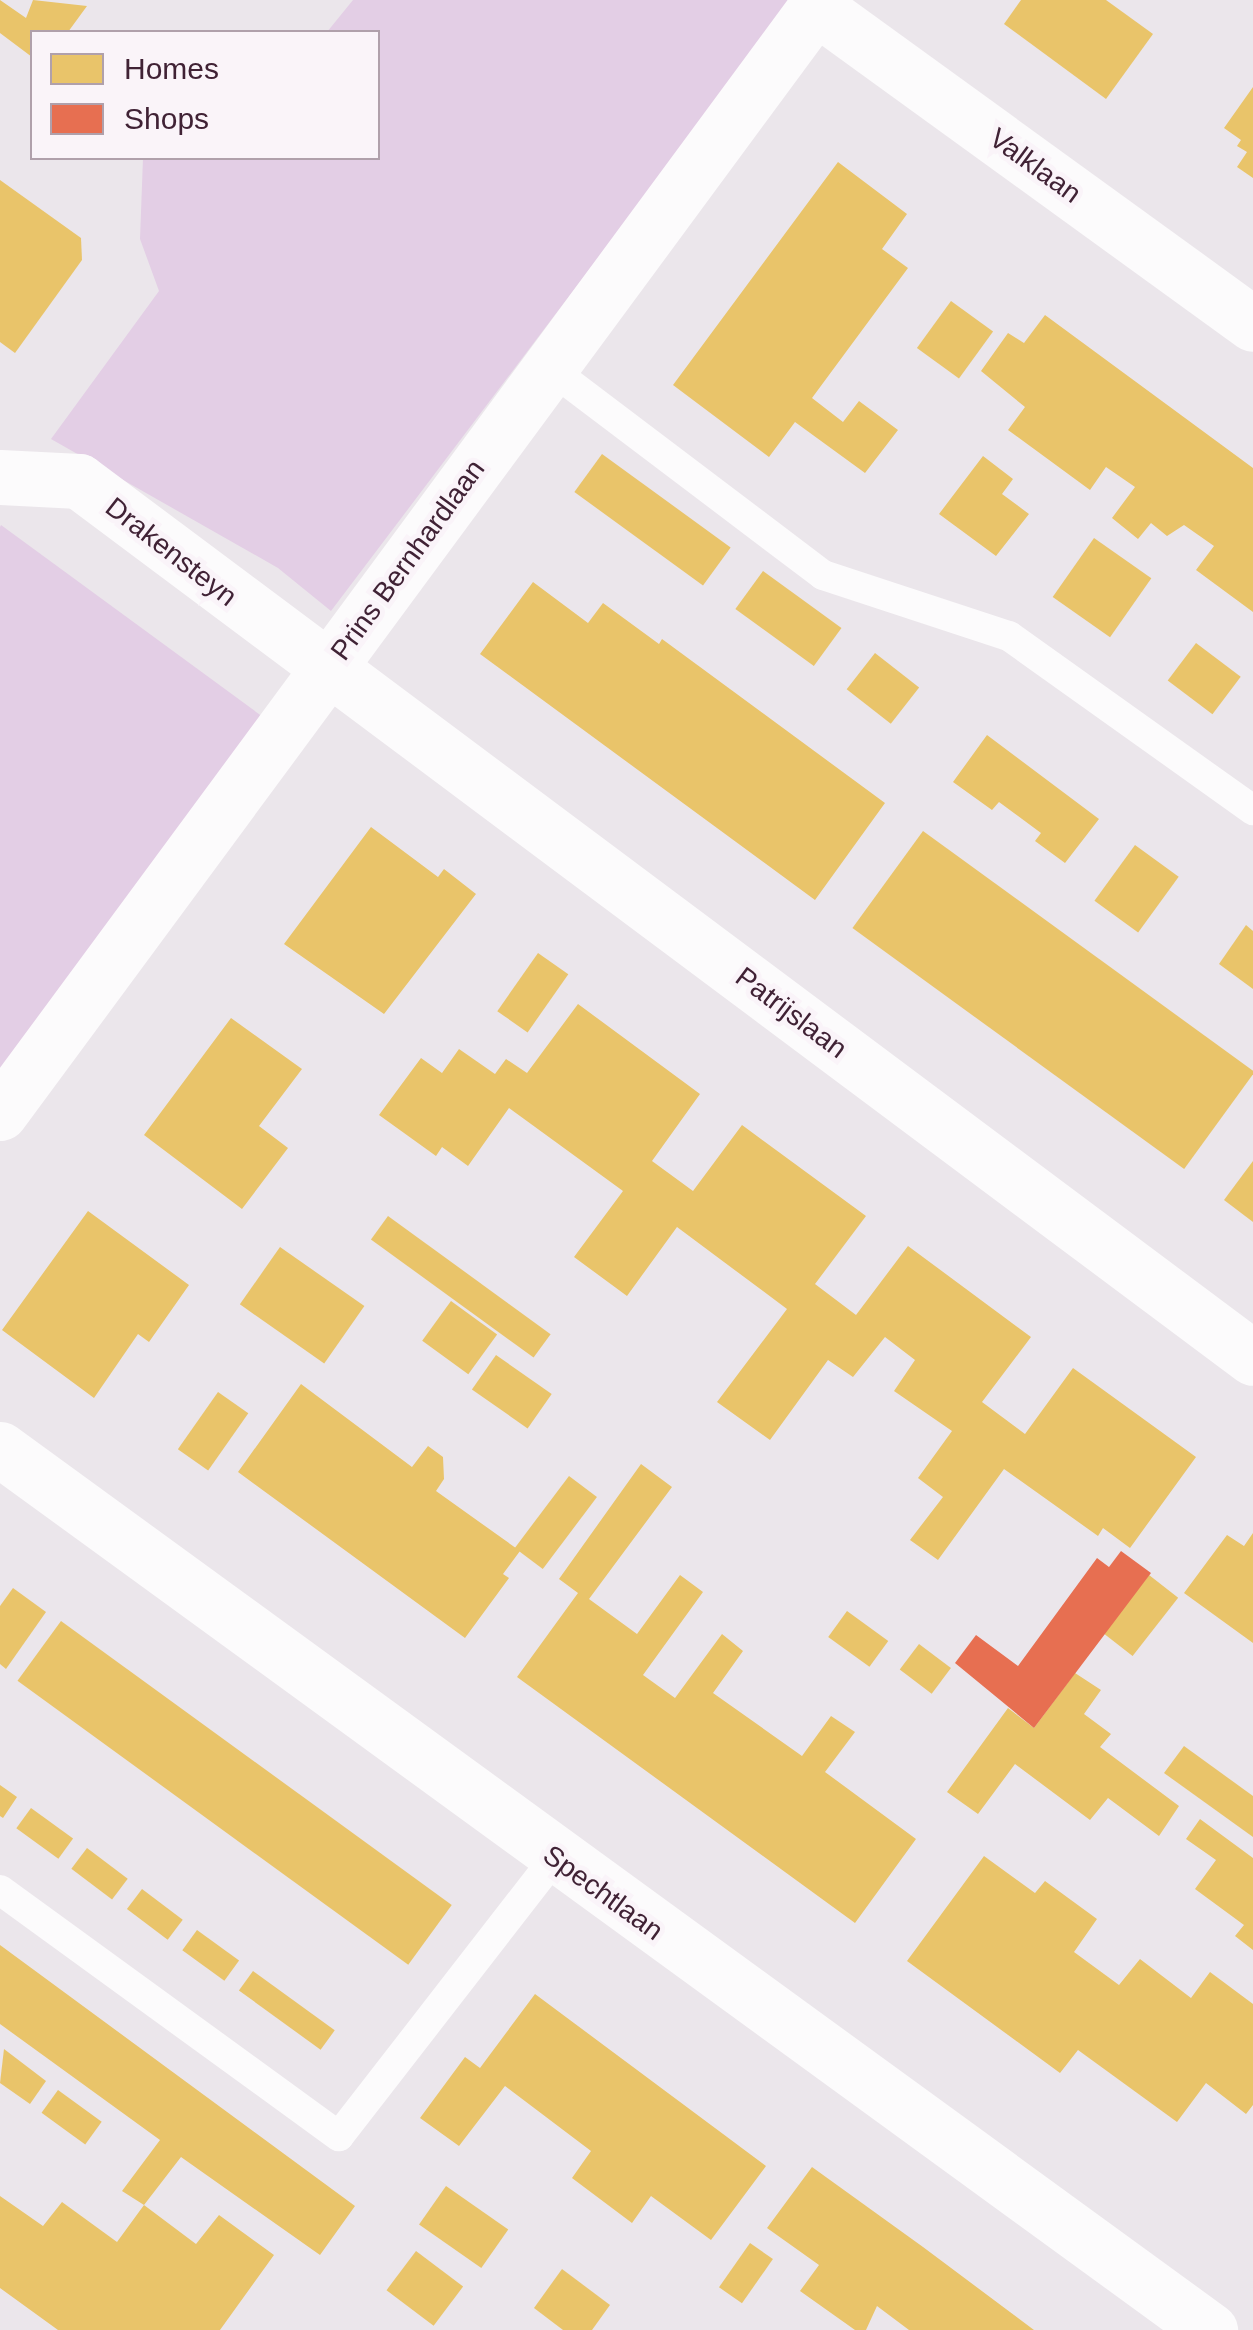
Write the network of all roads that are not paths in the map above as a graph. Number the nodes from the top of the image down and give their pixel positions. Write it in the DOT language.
graph roads {
  1 [pos="819,4"];
  2 [pos="1253,324"];
  3 [pos="548,367"];
  4 [pos="0,478"];
  5 [pos="329,668"];
  6 [pos="1253,810"];
  7 [pos="0,1113"];
  8 [pos="1253,1358"];
  9 [pos="0,1449"];
  10 [pos="555,1858"];
  11 [pos="0,1890"];
  12 [pos="1210,2330"];
  1 -- 2 [label="street, Valklaan"];
  1 -- 3 [label="street, Prins Bernhardlaan"];
  3 -- 5 [label="street, Prins Bernhardlaan"];
  3 -- 6 [label="lane"];
  4 -- 5 [label="street, Drakensteyn"];
  5 -- 7 [label="street, Prins Bernhardlaan"];
  5 -- 8 [label="street, Patrijslaan"];
  9 -- 10 [label="street, Spechtlaan"];
  10 -- 11 [label="lane"];
  10 -- 12 [label="street, Spechtlaan"];
}
